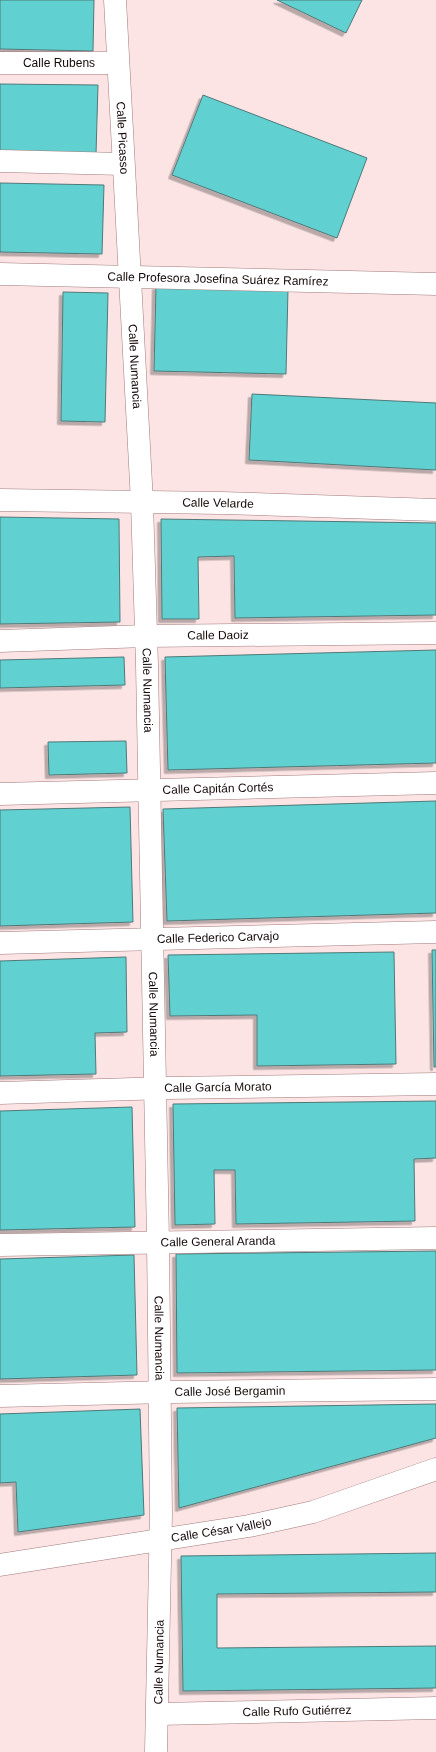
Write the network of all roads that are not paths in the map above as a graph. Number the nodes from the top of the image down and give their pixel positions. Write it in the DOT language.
graph roads {
  1 [pos="115,0"];
  2 [pos="0,63"];
  3 [pos="118,63"];
  4 [pos="0,161"];
  5 [pos="124,164"];
  6 [pos="0,274"];
  7 [pos="130,276"];
  8 [pos="436,284"];
  9 [pos="0,500"];
  10 [pos="142,502"];
  11 [pos="436,510"];
  12 [pos="436,633"];
  13 [pos="146,636"];
  14 [pos="0,641"];
  15 [pos="436,783"];
  16 [pos="150,791"];
  17 [pos="0,794"];
  18 [pos="436,932"];
  19 [pos="152,940"];
  20 [pos="0,943"];
  21 [pos="436,1084"];
  22 [pos="155,1089"];
  23 [pos="0,1093"];
  24 [pos="436,1238"];
  25 [pos="158,1241"];
  26 [pos="0,1245"];
  27 [pos="436,1389"];
  28 [pos="160,1392"];
  29 [pos="0,1396"];
  30 [pos="436,1468"];
  31 [pos="161,1540"];
  32 [pos="0,1565"];
  33 [pos="436,1708"];
  34 [pos="158,1714"];
  35 [pos="156,1752"];
  1 -- 3 [label="street, Calle Picasso"];
  2 -- 3 [label="street, Calle Rubens"];
  3 -- 5 [label="street, Calle Picasso"];
  4 -- 5 [label="street"];
  5 -- 7 [label="street, Calle Picasso"];
  6 -- 7 [label="street, Calle Profesora Josefina Suárez Ramírez"];
  7 -- 8 [label="street, Calle Profesora Josefina Suárez Ramírez"];
  7 -- 10 [label="street, Calle Numancia"];
  9 -- 10 [label="street, Calle Velarde"];
  10 -- 11 [label="street, Calle Velarde"];
  10 -- 13 [label="street, Calle Numancia"];
  12 -- 13 [label="street, Calle Daoiz"];
  13 -- 14 [label="street, Calle Daoiz"];
  13 -- 16 [label="street, Calle Numancia"];
  15 -- 16 [label="street, Calle Capitán Cortés"];
  16 -- 17 [label="street, Calle Capitán Cortés"];
  16 -- 19 [label="street, Calle Numancia"];
  18 -- 19 [label="street, Calle Federico Carvajo"];
  19 -- 20 [label="street, Calle Federico Carvajo"];
  19 -- 22 [label="street, Calle Numancia"];
  21 -- 22 [label="street, Calle García Morato"];
  22 -- 23 [label="street, Calle García Morato"];
  22 -- 25 [label="street, Calle Numancia"];
  24 -- 25 [label="street, Calle General Aranda"];
  25 -- 26 [label="street, Calle General Aranda"];
  25 -- 28 [label="street, Calle Numancia"];
  27 -- 28 [label="street, Calle José Bergamin"];
  28 -- 29 [label="street, Calle José Bergamin"];
  28 -- 31 [label="street, Calle Numancia"];
  30 -- 31 [label="street, Calle César Vallejo"];
  31 -- 32 [label="street, Calle César Vallejo"];
  31 -- 34 [label="street, Calle Numancia"];
  33 -- 34 [label="street, Calle Rufo Gutiérrez"];
  34 -- 35 [label="street, Calle Numancia"];
}
